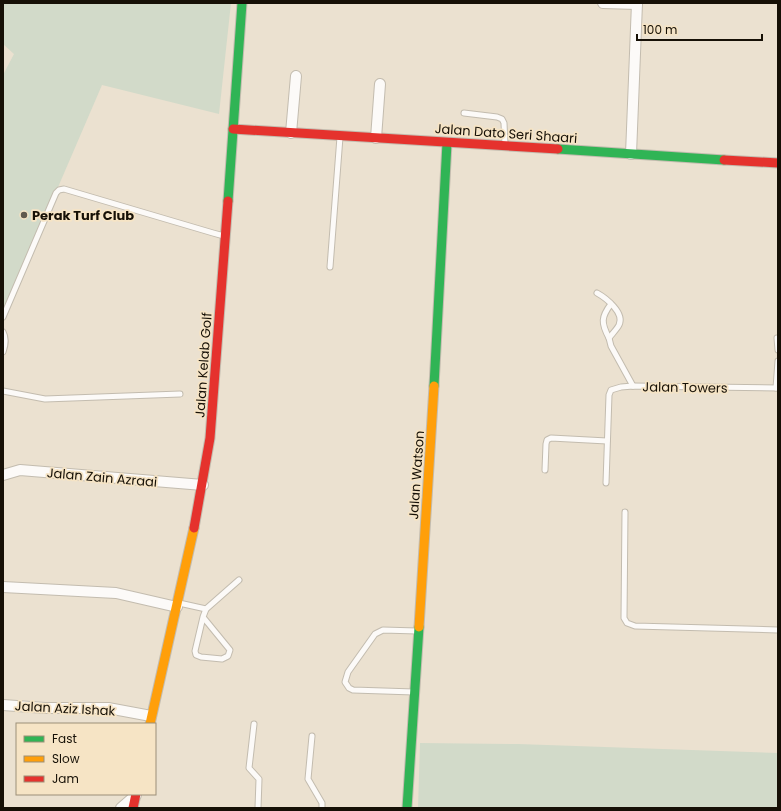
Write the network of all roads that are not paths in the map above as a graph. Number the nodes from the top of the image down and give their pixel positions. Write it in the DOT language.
graph roads {
  1 [pos="242,3"];
  2 [pos="603,3"];
  3 [pos="637,4"];
  4 [pos="296,76"];
  5 [pos="380,84"];
  6 [pos="464,113"];
  7 [pos="233,129"];
  8 [pos="292,133"];
  9 [pos="340,136"];
  10 [pos="376,138"];
  11 [pos="447,142"];
  12 [pos="505,146"];
  13 [pos="631,154"];
  14 [pos="778,163"];
  15 [pos="225,236"];
  16 [pos="330,267"];
  17 [pos="597,293"];
  18 [pos="611,304"];
  19 [pos="3,317"];
  20 [pos="3,332"];
  21 [pos="609,338"];
  22 [pos="777,338"];
  23 [pos="778,350"];
  24 [pos="3,352"];
  25 [pos="778,361"];
  26 [pos="633,386"];
  27 [pos="777,388"];
  28 [pos="3,390"];
  29 [pos="180,394"];
  30 [pos="607,441"];
  31 [pos="545,470"];
  32 [pos="3,475"];
  33 [pos="606,483"];
  34 [pos="203,485"];
  35 [pos="625,512"];
  36 [pos="239,580"];
  37 [pos="3,587"];
  38 [pos="178,604"];
  39 [pos="206,609"];
  40 [pos="203,617"];
  41 [pos="778,630"];
  42 [pos="418,631"];
  43 [pos="414,692"];
  44 [pos="3,705"];
  45 [pos="150,720"];
  46 [pos="254,724"];
  47 [pos="312,736"];
  48 [pos="136,795"];
  49 [pos="121,808"];
  50 [pos="133,808"];
  51 [pos="258,808"];
  52 [pos="322,808"];
  53 [pos="407,808"];
  1 -- 7 [label="street, Jalan Kelab Golf"];
  2 -- 3 [label="street"];
  3 -- 13 [label="street"];
  4 -- 8 [label="street"];
  5 -- 10 [label="street"];
  6 -- 12 [label="lane"];
  7 -- 8 [label="street, Jalan Dato Seri Shaari"];
  7 -- 15 [label="street, Jalan Kelab Golf"];
  8 -- 9 [label="street, Jalan Dato Seri Shaari"];
  9 -- 10 [label="street, Jalan Dato Seri Shaari"];
  9 -- 16 [label="lane"];
  10 -- 11 [label="street, Jalan Dato Seri Shaari"];
  11 -- 12 [label="street, Jalan Dato Seri Shaari"];
  11 -- 42 [label="street, Jalan Watson"];
  12 -- 13 [label="street, Jalan Dato Seri Shaari"];
  13 -- 14 [label="street, Jalan Dato Seri Shaari"];
  15 -- 19 [label="lane"];
  15 -- 34 [label="street, Jalan Kelab Golf"];
  17 -- 18 [label="lane"];
  18 -- 21 [label="lane, Jalan Towers"];
  18 -- 21 [label="lane"];
  20 -- 24 [label="lane"];
  21 -- 26 [label="lane, Jalan Towers"];
  22 -- 23 [label="lane"];
  25 -- 27 [label="lane"];
  26 -- 27 [label="lane, Jalan Towers"];
  26 -- 30 [label="lane"];
  28 -- 29 [label="lane"];
  30 -- 31 [label="lane"];
  30 -- 33 [label="lane"];
  32 -- 34 [label="street, Jalan Zain Azraai"];
  34 -- 38 [label="street, Jalan Kelab Golf"];
  35 -- 41 [label="lane"];
  36 -- 39 [label="lane"];
  37 -- 38 [label="street"];
  38 -- 39 [label="lane"];
  38 -- 45 [label="street, Jalan Kelab Golf"];
  39 -- 40 [label="lane"];
  40 -- 40 [label="lane"];
  42 -- 43 [label="street, Jalan Watson"];
  42 -- 43 [label="lane"];
  43 -- 53 [label="street, Jalan Watson"];
  44 -- 45 [label="street, Jalan Aziz Ishak"];
  46 -- 51 [label="lane"];
  47 -- 52 [label="lane"];
  48 -- 49 [label="street"];
  48 -- 50 [label="street"];
}
